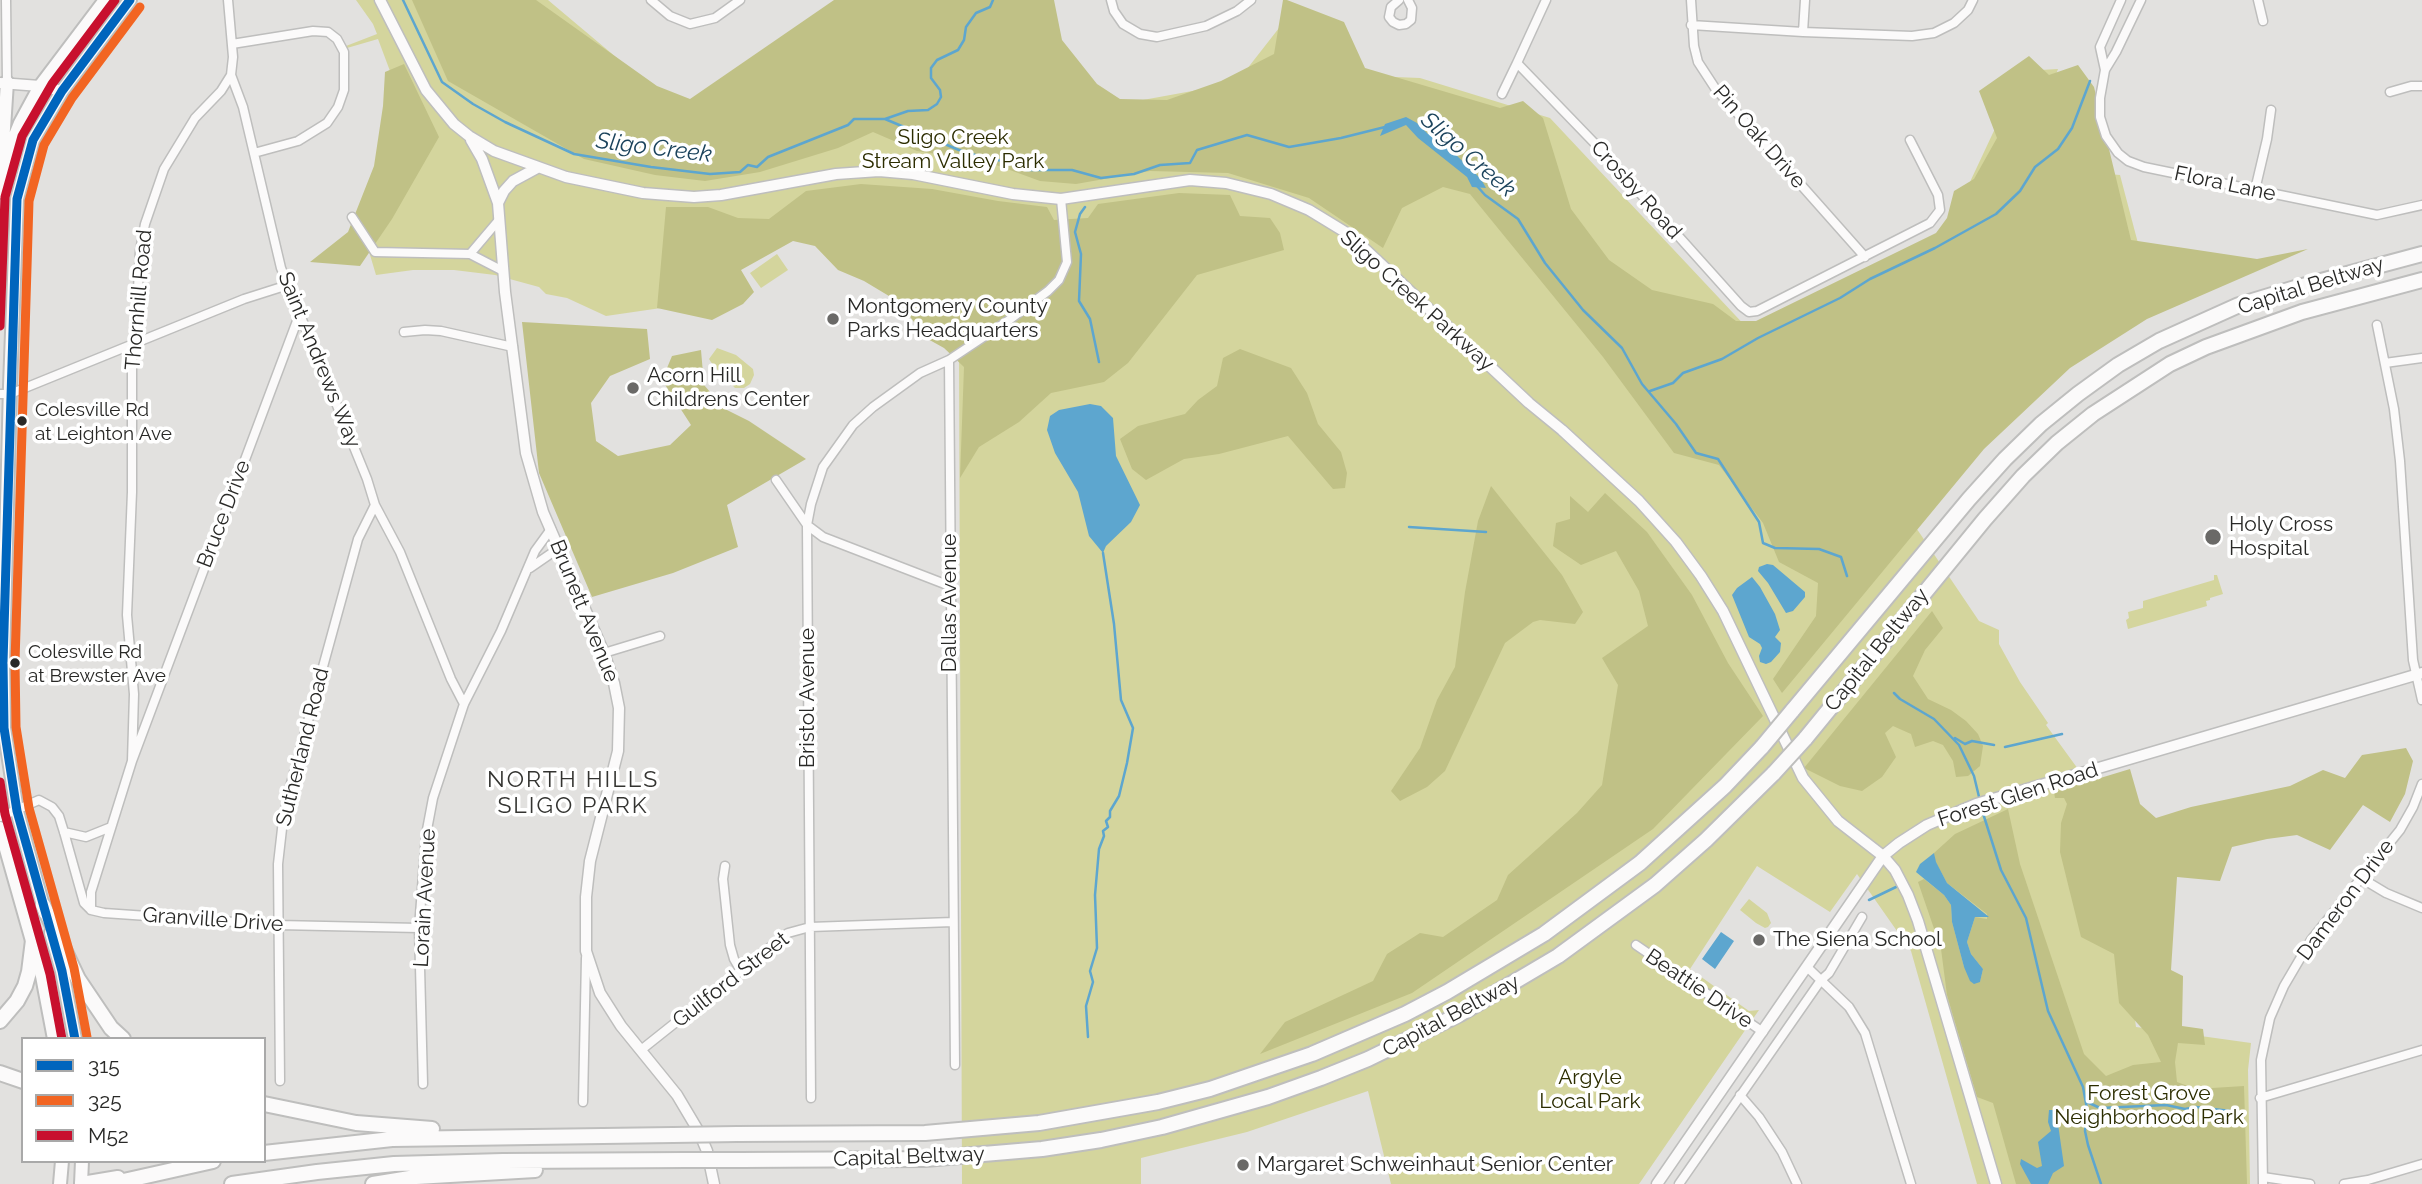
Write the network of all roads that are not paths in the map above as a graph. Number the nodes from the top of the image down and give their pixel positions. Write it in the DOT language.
graph roads {
  1 [pos="6,0"];
  2 [pos="105,0"];
  3 [pos="130,0"];
  4 [pos="228,0"];
  5 [pos="380,0"];
  6 [pos="651,0"];
  7 [pos="740,0"];
  8 [pos="1111,0"];
  9 [pos="1251,0"];
  10 [pos="1399,0"];
  11 [pos="1408,0"];
  12 [pos="1546,0"];
  13 [pos="1691,0"];
  14 [pos="1805,0"];
  15 [pos="1973,0"];
  16 [pos="2121,0"];
  17 [pos="2141,0"];
  18 [pos="2258,0"];
  19 [pos="2263,21"];
  20 [pos="1691,25"];
  21 [pos="1803,32"];
  22 [pos="232,44"];
  23 [pos="1517,63"];
  24 [pos="2105,70"];
  25 [pos="231,75"];
  26 [pos="3,83"];
  27 [pos="40,86"];
  28 [pos="2422,86"];
  29 [pos="62,91"];
  30 [pos="2390,92"];
  31 [pos="1502,94"];
  32 [pos="2271,110"];
  33 [pos="469,136"];
  34 [pos="1910,140"];
  35 [pos="254,153"];
  36 [pos="537,168"];
  37 [pos="3,174"];
  38 [pos="2255,190"];
  39 [pos="0,192"];
  40 [pos="1061,199"];
  41 [pos="498,203"];
  42 [pos="2422,205"];
  43 [pos="352,217"];
  44 [pos="498,221"];
  45 [pos="470,254"];
  46 [pos="2422,254"];
  47 [pos="1865,257"];
  48 [pos="503,271"];
  49 [pos="2422,280"];
  50 [pos="288,285"];
  51 [pos="300,313"];
  52 [pos="2377,325"];
  53 [pos="404,332"];
  54 [pos="135,344"];
  55 [pos="513,347"];
  56 [pos="2422,358"];
  57 [pos="948,360"];
  58 [pos="2385,363"];
  59 [pos="5,394"];
  60 [pos="776,480"];
  61 [pos="374,505"];
  62 [pos="807,525"];
  63 [pos="551,529"];
  64 [pos="559,548"];
  65 [pos="525,572"];
  66 [pos="950,586"];
  67 [pos="3,587"];
  68 [pos="660,636"];
  69 [pos="604,653"];
  70 [pos="2418,674"];
  71 [pos="2422,700"];
  72 [pos="464,704"];
  73 [pos="134,713"];
  74 [pos="149,716"];
  75 [pos="132,761"];
  76 [pos="2422,784"];
  77 [pos="17,811"];
  78 [pos="0,817"];
  79 [pos="111,827"];
  80 [pos="0,828"];
  81 [pos="64,832"];
  82 [pos="3,851"];
  83 [pos="1883,856"];
  84 [pos="725,866"];
  85 [pos="2361,878"];
  86 [pos="43,905"];
  87 [pos="2422,908"];
  88 [pos="91,910"];
  89 [pos="1862,917"];
  90 [pos="953,922"];
  91 [pos="278,925"];
  92 [pos="810,927"];
  93 [pos="419,928"];
  94 [pos="33,940"];
  95 [pos="1636,945"];
  96 [pos="586,951"];
  97 [pos="1807,967"];
  98 [pos="741,971"];
  99 [pos="1821,980"];
  100 [pos="0,1021"];
  101 [pos="1763,1032"];
  102 [pos="54,1037"];
  103 [pos="75,1037"];
  104 [pos="121,1037"];
  105 [pos="641,1050"];
  106 [pos="2422,1050"];
  107 [pos="955,1065"];
  108 [pos="0,1073"];
  109 [pos="21,1080"];
  110 [pos="280,1081"];
  111 [pos="423,1084"];
  112 [pos="1740,1095"];
  113 [pos="811,1098"];
  114 [pos="2260,1098"];
  115 [pos="583,1102"];
  116 [pos="266,1104"];
  117 [pos="506,1136"];
  118 [pos="266,1153"];
  119 [pos="686,1160"];
  120 [pos="62,1163"];
  121 [pos="82,1163"];
  122 [pos="203,1163"];
  123 [pos="2422,1164"];
  124 [pos="172,1169"];
  125 [pos="2263,1181"];
  126 [pos="60,1184"];
  127 [pos="82,1184"];
  128 [pos="110,1184"];
  129 [pos="232,1184"];
  130 [pos="373,1184"];
  131 [pos="714,1184"];
  132 [pos="1657,1184"];
  133 [pos="1679,1184"];
  134 [pos="1797,1184"];
  135 [pos="1911,1184"];
  136 [pos="1996,1184"];
  137 [pos="2310,1184"];
  138 [pos="2344,1184"];
  1 -- 26 [label="street"];
  2 -- 27 [label="highway"];
  3 -- 29 [label="highway"];
  4 -- 22 [label="street, Saint Andrews Way"];
  5 -- 33 [label="street, Sligo Creek Parkway"];
  6 -- 7 [label="street"];
  8 -- 9 [label="street"];
  10 -- 11 [label="street"];
  12 -- 23 [label="street"];
  13 -- 20 [label="street, Pin Oak Drive"];
  14 -- 21 [label="street"];
  15 -- 21 [label="street"];
  16 -- 24 [label="street"];
  17 -- 24 [label="street"];
  18 -- 19 [label="street"];
  20 -- 21 [label="street"];
  20 -- 47 [label="street, Pin Oak Drive"];
  22 -- 25 [label="street, Saint Andrews Way"];
  22 -- 35 [label="street"];
  23 -- 31 [label="street"];
  23 -- 47 [label="street, Crosby Road"];
  24 -- 38 [label="street, Flora Lane"];
  25 -- 35 [label="street, Saint Andrews Way"];
  25 -- 54 [label="street, Thornhill Road"];
  26 -- 27 [label="street"];
  26 -- 37 [label="highway"];
  27 -- 29 [label="street"];
  27 -- 37 [label="highway"];
  28 -- 30 [label="street"];
  29 -- 59 [label="highway"];
  32 -- 38 [label="street"];
  33 -- 36 [label="street, Sligo Creek Parkway"];
  33 -- 41 [label="street, Brunett Avenue"];
  34 -- 47 [label="street"];
  35 -- 50 [label="street, Saint Andrews Way"];
  36 -- 40 [label="street, Sligo Creek Parkway"];
  36 -- 41 [label="street"];
  37 -- 39 [label="highway"];
  38 -- 42 [label="street, Flora Lane"];
  40 -- 57 [label="street"];
  40 -- 83 [label="street, Sligo Creek Parkway"];
  41 -- 44 [label="street, Brunett Avenue"];
  43 -- 45 [label="street"];
  44 -- 45 [label="street"];
  44 -- 48 [label="street, Brunett Avenue"];
  45 -- 48 [label="street"];
  46 -- 117 [label="highway, Capital Beltway, bridge"];
  48 -- 55 [label="street, Brunett Avenue"];
  49 -- 119 [label="highway, Capital Beltway, bridge"];
  50 -- 51 [label="street, Saint Andrews Way"];
  50 -- 54 [label="street"];
  51 -- 61 [label="street, Saint Andrews Way"];
  51 -- 74 [label="street, Bruce Drive"];
  52 -- 58 [label="street"];
  53 -- 55 [label="street"];
  54 -- 59 [label="street"];
  54 -- 73 [label="street, Thornhill Road"];
  55 -- 63 [label="street, Brunett Avenue"];
  56 -- 58 [label="street"];
  57 -- 62 [label="street, Bristol Avenue"];
  57 -- 66 [label="street, Dallas Avenue"];
  58 -- 70 [label="street"];
  59 -- 67 [label="highway"];
  60 -- 62 [label="street"];
  61 -- 72 [label="street, Saint Andrews Way"];
  61 -- 91 [label="street, Sutherland Road"];
  62 -- 66 [label="street"];
  62 -- 92 [label="street, Bristol Avenue"];
  63 -- 64 [label="street, Brunett Avenue"];
  63 -- 65 [label="street, Lorain Avenue"];
  64 -- 65 [label="street"];
  64 -- 69 [label="street, Brunett Avenue"];
  65 -- 72 [label="street, Lorain Avenue"];
  66 -- 90 [label="street, Dallas Avenue"];
  67 -- 77 [label="highway"];
  68 -- 69 [label="street"];
  69 -- 96 [label="street, Brunett Avenue"];
  70 -- 71 [label="street"];
  70 -- 83 [label="street, Forest Glen Road"];
  72 -- 93 [label="street, Lorain Avenue"];
  73 -- 74 [label="street"];
  73 -- 75 [label="street, Thornhill Road"];
  74 -- 75 [label="street, Bruce Drive"];
  75 -- 79 [label="street, Bruce Drive"];
  76 -- 85 [label="street, Dameron Drive"];
  77 -- 78 [label="street"];
  77 -- 81 [label="street"];
  77 -- 86 [label="highway"];
  79 -- 81 [label="street"];
  79 -- 88 [label="street, Bruce Drive"];
  80 -- 82 [label="highway"];
  81 -- 88 [label="street"];
  82 -- 94 [label="highway"];
  83 -- 97 [label="street, Forest Glen Road"];
  83 -- 136 [label="street, Sligo Creek Parkway"];
  84 -- 98 [label="street"];
  85 -- 87 [label="street"];
  85 -- 114 [label="street, Dameron Drive"];
  86 -- 103 [label="highway"];
  86 -- 104 [label="highway"];
  88 -- 91 [label="street, Granville Drive"];
  89 -- 99 [label="street"];
  90 -- 92 [label="street, Guilford Street"];
  90 -- 107 [label="street, Dallas Avenue"];
  91 -- 93 [label="street, Granville Drive"];
  91 -- 110 [label="street, Sutherland Road"];
  92 -- 98 [label="street, Guilford Street"];
  92 -- 113 [label="street, Bristol Avenue"];
  93 -- 111 [label="street, Lorain Avenue"];
  94 -- 100 [label="highway"];
  94 -- 102 [label="highway"];
  95 -- 101 [label="street, Beattie Drive"];
  96 -- 105 [label="street, Brunett Avenue"];
  96 -- 115 [label="street"];
  97 -- 99 [label="street"];
  97 -- 101 [label="street, Forest Glen Road"];
  98 -- 105 [label="street, Guilford Street"];
  99 -- 112 [label="street"];
  99 -- 135 [label="street"];
  101 -- 132 [label="street, Forest Glen Road"];
  105 -- 131 [label="street, Brunett Avenue"];
  106 -- 114 [label="street"];
  108 -- 109 [label="highway"];
  112 -- 133 [label="street"];
  112 -- 134 [label="street"];
  114 -- 125 [label="street, Dameron Drive"];
  116 -- 117 [label="highway"];
  117 -- 118 [label="highway, Capital Beltway"];
  119 -- 129 [label="highway, Capital Beltway"];
  119 -- 130 [label="highway"];
  120 -- 126 [label="highway"];
  121 -- 127 [label="highway"];
  122 -- 124 [label="highway"];
  123 -- 138 [label="street"];
  124 -- 127 [label="highway"];
  124 -- 128 [label="highway"];
  125 -- 137 [label="street"];
}
